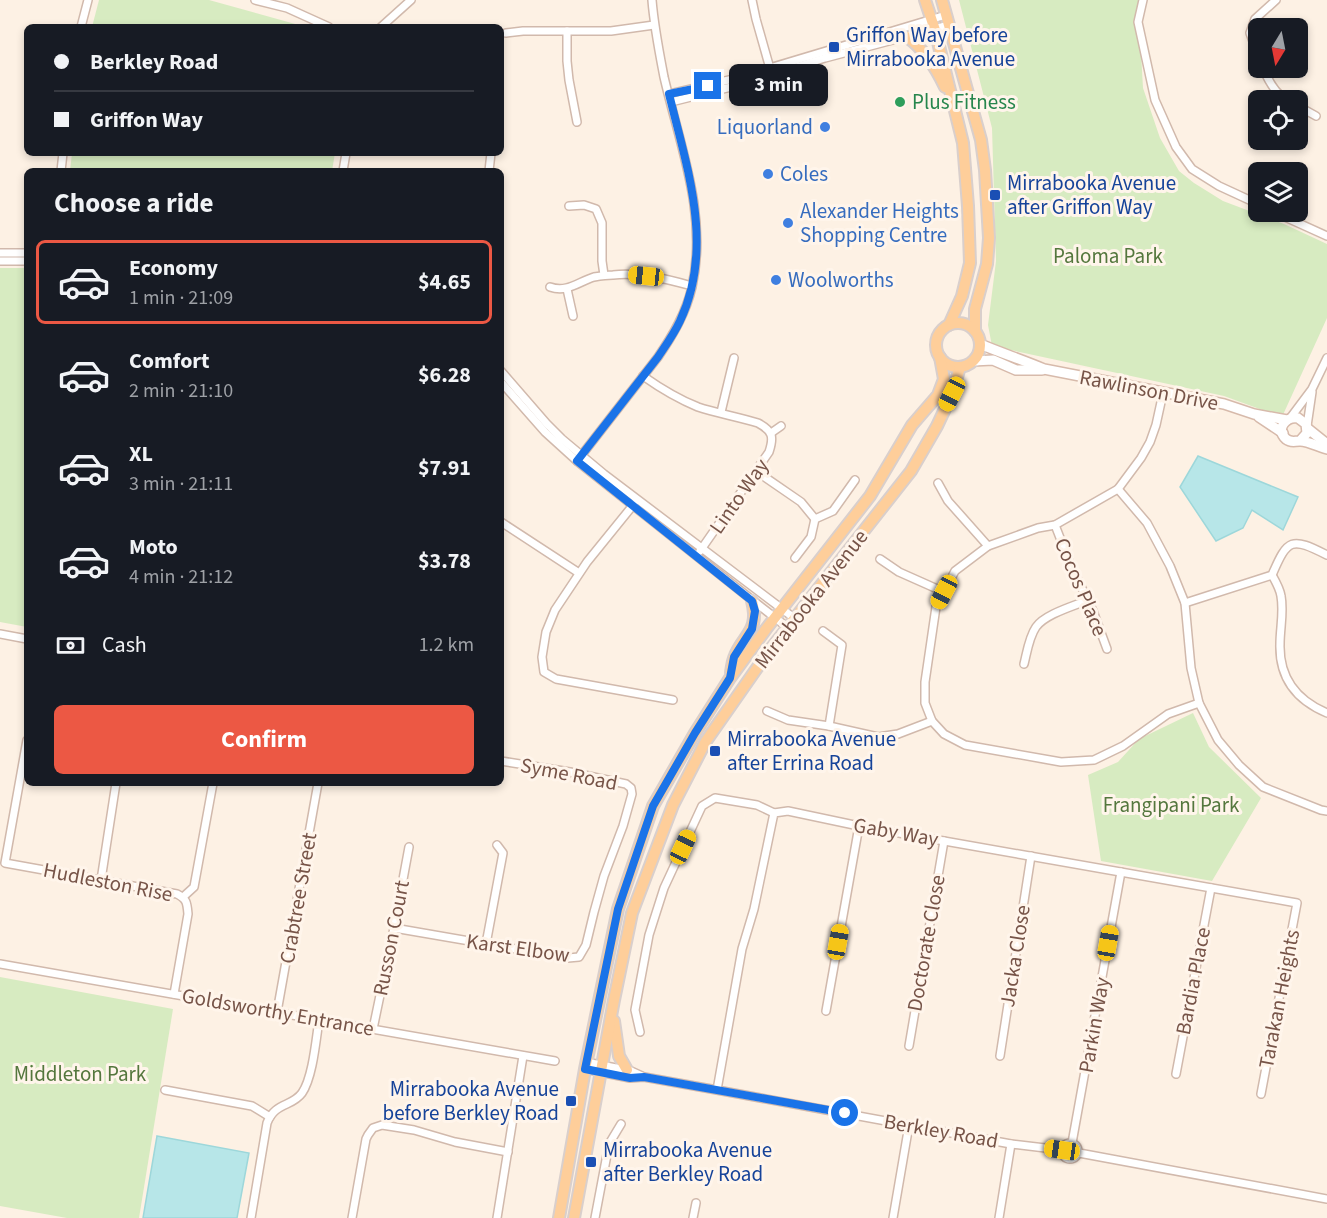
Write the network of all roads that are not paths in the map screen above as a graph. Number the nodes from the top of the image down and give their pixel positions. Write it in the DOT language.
graph roads {
  1 [pos="88,0"];
  2 [pos="255,0"];
  3 [pos="411,0"];
  4 [pos="652,0"];
  5 [pos="752,0"];
  6 [pos="925,0"];
  7 [pos="942,0"];
  8 [pos="1143,0"];
  9 [pos="1276,0"];
  10 [pos="1257,18"];
  11 [pos="948,20"];
  12 [pos="82,24"];
  13 [pos="322,24"];
  14 [pos="384,24"];
  15 [pos="933,24"];
  16 [pos="654,26"];
  17 [pos="567,32"];
  18 [pos="506,33"];
  19 [pos="908,37"];
  20 [pos="770,72"];
  21 [pos="669,94"];
  22 [pos="671,102"];
  23 [pos="953,103"];
  24 [pos="1308,112"];
  25 [pos="1316,116"];
  26 [pos="577,122"];
  27 [pos="1248,199"];
  28 [pos="569,206"];
  29 [pos="1296,222"];
  30 [pos="1327,236"];
  31 [pos="0,253"];
  32 [pos="24,253"];
  33 [pos="0,261"];
  34 [pos="24,261"];
  35 [pos="604,275"];
  36 [pos="692,286"];
  37 [pos="550,287"];
  38 [pos="567,289"];
  39 [pos="573,316"];
  40 [pos="949,325"];
  41 [pos="975,331"];
  42 [pos="980,344"];
  43 [pos="940,357"];
  44 [pos="734,358"];
  45 [pos="1327,358"];
  46 [pos="973,361"];
  47 [pos="960,367"];
  48 [pos="1044,369"];
  49 [pos="643,376"];
  50 [pos="504,380"];
  51 [pos="1312,389"];
  52 [pos="1163,393"];
  53 [pos="721,412"];
  54 [pos="1254,414"];
  55 [pos="1289,419"];
  56 [pos="781,426"];
  57 [pos="1307,427"];
  58 [pos="771,433"];
  59 [pos="1282,433"];
  60 [pos="1300,441"];
  61 [pos="1327,444"];
  62 [pos="1327,449"];
  63 [pos="579,458"];
  64 [pos="756,471"];
  65 [pos="855,480"];
  66 [pos="938,483"];
  67 [pos="1118,489"];
  68 [pos="635,502"];
  69 [pos="815,519"];
  70 [pos="504,524"];
  71 [pos="1055,525"];
  72 [pos="988,546"];
  73 [pos="699,552"];
  74 [pos="1327,555"];
  75 [pos="795,558"];
  76 [pos="880,559"];
  77 [pos="579,573"];
  78 [pos="1272,575"];
  79 [pos="944,592"];
  80 [pos="1088,600"];
  81 [pos="752,601"];
  82 [pos="1185,603"];
  83 [pos="778,614"];
  84 [pos="791,622"];
  85 [pos="823,631"];
  86 [pos="0,634"];
  87 [pos="24,638"];
  88 [pos="1107,649"];
  89 [pos="1024,664"];
  90 [pos="730,678"];
  91 [pos="673,700"];
  92 [pos="1199,703"];
  93 [pos="767,711"];
  94 [pos="1327,713"];
  95 [pos="932,721"];
  96 [pos="829,726"];
  97 [pos="24,757"];
  98 [pos="504,761"];
  99 [pos="116,786"];
  100 [pos="212,786"];
  101 [pos="317,786"];
  102 [pos="632,794"];
  103 [pos="1327,811"];
  104 [pos="774,813"];
  105 [pos="859,826"];
  106 [pos="944,841"];
  107 [pos="497,845"];
  108 [pos="408,847"];
  109 [pos="1031,856"];
  110 [pos="1121,872"];
  111 [pos="101,880"];
  112 [pos="1211,888"];
  113 [pos="183,897"];
  114 [pos="1297,903"];
  115 [pos="394,928"];
  116 [pos="486,944"];
  117 [pos="0,964"];
  118 [pos="174,994"];
  119 [pos="614,1000"];
  120 [pos="826,1011"];
  121 [pos="277,1012"];
  122 [pos="319,1020"];
  123 [pos="373,1029"];
  124 [pos="640,1032"];
  125 [pos="909,1046"];
  126 [pos="522,1056"];
  127 [pos="1000,1056"];
  128 [pos="555,1061"];
  129 [pos="586,1065"];
  130 [pos="601,1069"];
  131 [pos="627,1070"];
  132 [pos="1176,1074"];
  133 [pos="644,1077"];
  134 [pos="165,1090"];
  135 [pos="717,1090"];
  136 [pos="1261,1094"];
  137 [pos="270,1117"];
  138 [pos="621,1124"];
  139 [pos="909,1125"];
  140 [pos="1072,1143"];
  141 [pos="1011,1144"];
  142 [pos="1062,1150"];
  143 [pos="508,1152"];
  144 [pos="1079,1153"];
  145 [pos="1327,1199"];
  146 [pos="696,1203"];
  147 [pos="251,1218"];
  148 [pos="352,1218"];
  149 [pos="497,1218"];
  150 [pos="559,1218"];
  151 [pos="574,1218"];
  152 [pos="595,1218"];
  153 [pos="693,1218"];
  154 [pos="893,1218"];
  155 [pos="999,1218"];
  1 -- 12 [label="street"];
  2 -- 13 [label="street"];
  3 -- 14 [label="street"];
  4 -- 16 [label="street"];
  5 -- 20 [label="street"];
  6 -- 15 [label="main road, Mirrabooka Avenue"];
  7 -- 11 [label="main road"];
  8 -- 27 [label="street"];
  9 -- 10 [label="street"];
  11 -- 15 [label="street"];
  11 -- 15 [label="street"];
  11 -- 41 [label="main road"];
  15 -- 19 [label="street"];
  15 -- 20 [label="street"];
  15 -- 23 [label="main road, Mirrabooka Avenue"];
  16 -- 17 [label="street"];
  16 -- 21 [label="street"];
  17 -- 18 [label="street"];
  17 -- 26 [label="street"];
  19 -- 20 [label="street"];
  19 -- 23 [label="main road"];
  20 -- 21 [label="street"];
  20 -- 22 [label="street"];
  21 -- 22 [label="street"];
  22 -- 36 [label="street"];
  23 -- 40 [label="main road, Mirrabooka Avenue"];
  24 -- 25 [label="street"];
  28 -- 35 [label="street"];
  29 -- 30 [label="street"];
  31 -- 32 [label="street"];
  33 -- 34 [label="street"];
  35 -- 36 [label="street"];
  35 -- 38 [label="street"];
  36 -- 49 [label="street"];
  37 -- 38 [label="street"];
  38 -- 39 [label="street"];
  40 -- 41 [label="main road"];
  40 -- 43 [label="main road, Mirrabooka Avenue"];
  41 -- 42 [label="main road"];
  42 -- 46 [label="main road"];
  42 -- 48 [label="street, Rawlinson Drive"];
  43 -- 47 [label="main road"];
  43 -- 83 [label="main road, Mirrabooka Avenue"];
  44 -- 53 [label="street"];
  45 -- 51 [label="street"];
  46 -- 47 [label="main road"];
  46 -- 48 [label="street, Rawlinson Drive"];
  47 -- 84 [label="main road, Mirrabooka Avenue"];
  48 -- 52 [label="street, Rawlinson Drive"];
  49 -- 53 [label="street, Linto Way"];
  49 -- 63 [label="street"];
  50 -- 63 [label="street"];
  51 -- 55 [label="street"];
  51 -- 57 [label="street"];
  52 -- 54 [label="street, Rawlinson Drive"];
  52 -- 67 [label="street"];
  53 -- 58 [label="street, Linto Way"];
  54 -- 55 [label="street, Rawlinson Drive"];
  54 -- 59 [label="street, Rawlinson Drive"];
  55 -- 57 [label="street, Rawlinson Drive"];
  55 -- 59 [label="street"];
  56 -- 58 [label="street, Linto Way"];
  57 -- 60 [label="street"];
  57 -- 61 [label="street, Rawlinson Drive"];
  58 -- 64 [label="street, Linto Way"];
  59 -- 60 [label="street, Rawlinson Drive"];
  60 -- 62 [label="street, Rawlinson Drive"];
  63 -- 68 [label="street"];
  64 -- 69 [label="street"];
  64 -- 73 [label="street, Linto Way"];
  65 -- 69 [label="street"];
  66 -- 72 [label="street"];
  67 -- 71 [label="street"];
  67 -- 82 [label="street"];
  68 -- 73 [label="street"];
  68 -- 77 [label="street"];
  69 -- 75 [label="street"];
  70 -- 77 [label="street"];
  71 -- 72 [label="street"];
  71 -- 80 [label="street, Cocos Place"];
  72 -- 79 [label="street"];
  73 -- 81 [label="street"];
  73 -- 83 [label="street"];
  74 -- 78 [label="street"];
  76 -- 79 [label="street"];
  77 -- 91 [label="street"];
  78 -- 82 [label="street"];
  78 -- 94 [label="street"];
  79 -- 95 [label="street"];
  80 -- 88 [label="street, Cocos Place"];
  80 -- 89 [label="street"];
  81 -- 83 [label="street"];
  81 -- 90 [label="main road"];
  82 -- 92 [label="street"];
  83 -- 84 [label="street"];
  83 -- 90 [label="main road, Mirrabooka Avenue"];
  84 -- 119 [label="main road, Mirrabooka Avenue"];
  85 -- 96 [label="street"];
  86 -- 87 [label="street"];
  90 -- 129 [label="main road, Mirrabooka Avenue"];
  92 -- 95 [label="street"];
  92 -- 103 [label="street"];
  93 -- 96 [label="street"];
  95 -- 96 [label="street"];
  97 -- 111 [label="street, Hudleston Rise"];
  98 -- 102 [label="street, Syme Road"];
  99 -- 111 [label="street"];
  100 -- 113 [label="street"];
  101 -- 121 [label="street, Crabtree Street"];
  102 -- 116 [label="street, Karst Elbow"];
  104 -- 105 [label="street, Gaby Way"];
  104 -- 124 [label="street, Gaby Way"];
  104 -- 135 [label="street"];
  105 -- 106 [label="street, Gaby Way"];
  105 -- 120 [label="street"];
  106 -- 109 [label="street, Gaby Way"];
  106 -- 125 [label="street, Doctorate Close"];
  107 -- 116 [label="street"];
  108 -- 115 [label="street, Russon Court"];
  109 -- 110 [label="street, Gaby Way"];
  109 -- 127 [label="street, Jacka Close"];
  110 -- 112 [label="street, Gaby Way"];
  110 -- 140 [label="street, Parkin Way"];
  111 -- 113 [label="street, Hudleston Rise"];
  112 -- 114 [label="street, Gaby Way"];
  112 -- 132 [label="street, Bardia Place"];
  113 -- 118 [label="street, Hudleston Rise"];
  114 -- 136 [label="street, Tarakan Heights"];
  115 -- 116 [label="street, Karst Elbow"];
  115 -- 123 [label="street, Russon Court"];
  117 -- 118 [label="street, Goldsworthy Entrance"];
  118 -- 121 [label="street, Goldsworthy Entrance"];
  119 -- 130 [label="main road, Mirrabooka Avenue"];
  119 -- 131 [label="main road"];
  121 -- 122 [label="street, Goldsworthy Entrance"];
  122 -- 123 [label="street, Goldsworthy Entrance"];
  122 -- 137 [label="street"];
  123 -- 126 [label="street, Goldsworthy Entrance"];
  126 -- 128 [label="street, Goldsworthy Entrance"];
  126 -- 143 [label="street"];
  129 -- 130 [label="street, Berkley Road"];
  129 -- 150 [label="main road, Mirrabooka Avenue"];
  130 -- 131 [label="street, Berkley Road"];
  130 -- 133 [label="street, Berkley Road"];
  130 -- 151 [label="main road, Mirrabooka Avenue"];
  131 -- 133 [label="street, Berkley Road"];
  133 -- 135 [label="street, Berkley Road"];
  134 -- 137 [label="street"];
  135 -- 139 [label="street, Berkley Road"];
  137 -- 147 [label="street"];
  138 -- 152 [label="street"];
  139 -- 141 [label="street, Berkley Road"];
  139 -- 154 [label="street"];
  140 -- 142 [label="street"];
  140 -- 144 [label="street"];
  141 -- 142 [label="street, Berkley Road"];
  141 -- 155 [label="street"];
  142 -- 144 [label="street"];
  143 -- 148 [label="street"];
  143 -- 149 [label="street"];
  144 -- 145 [label="street"];
  146 -- 153 [label="street"];
}
